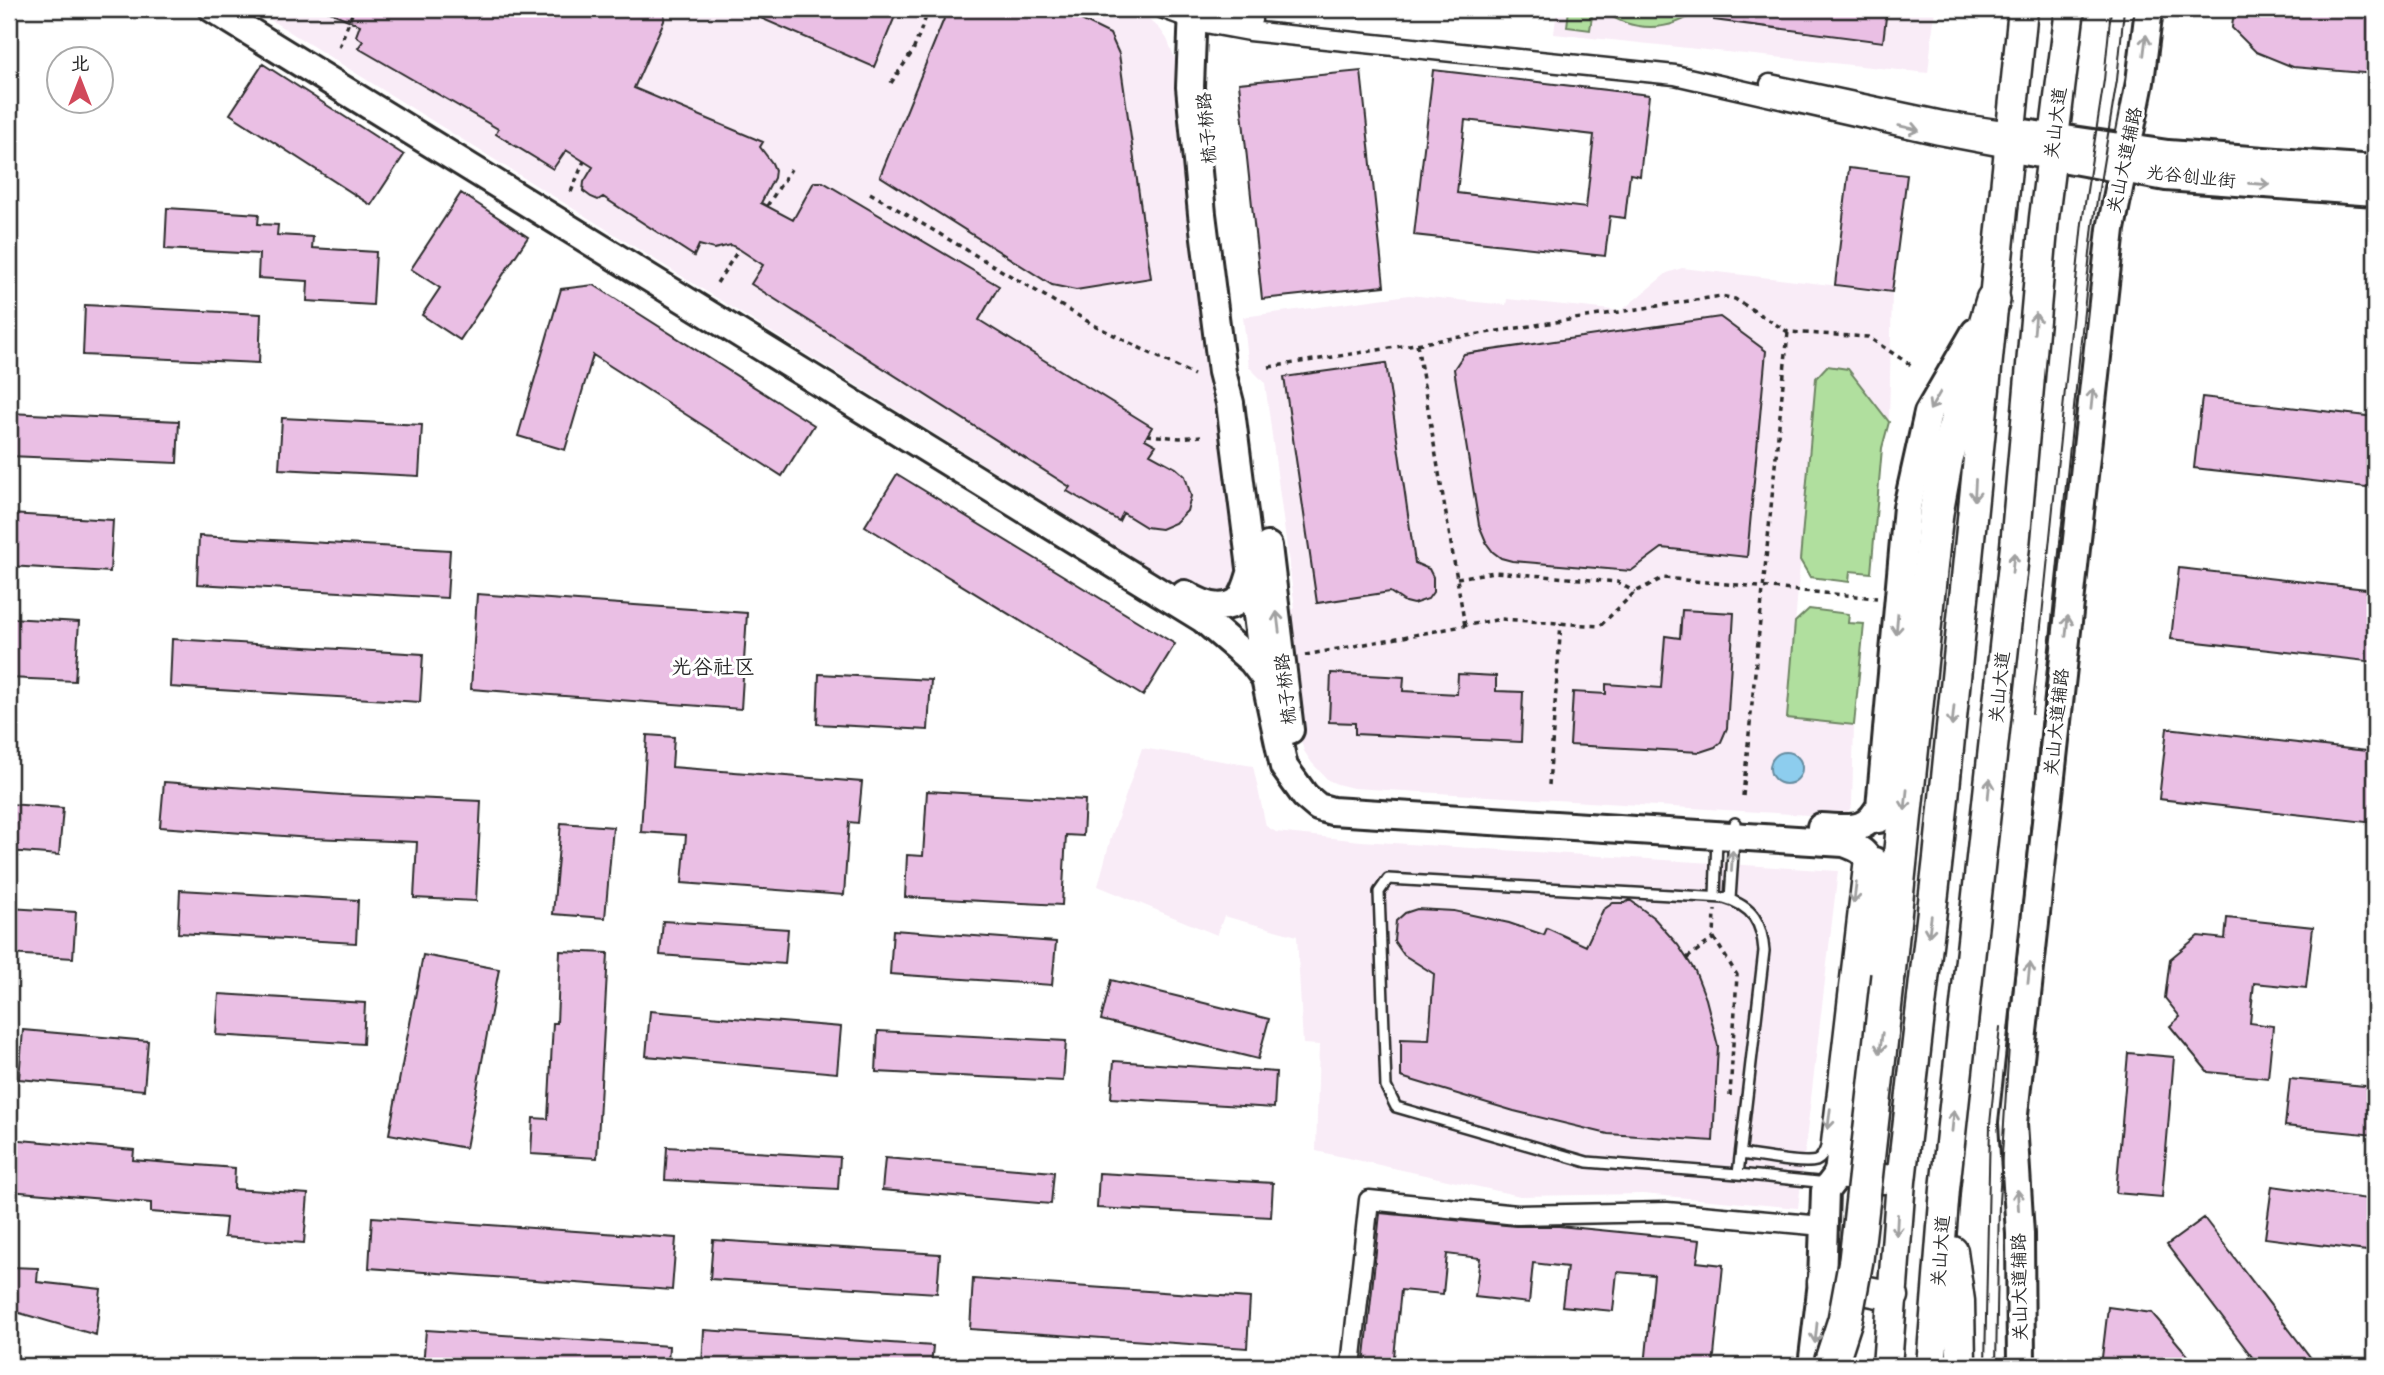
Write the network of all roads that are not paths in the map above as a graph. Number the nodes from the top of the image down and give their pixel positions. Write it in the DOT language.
graph roads {
  1 [pos="213,9"];
  2 [pos="239,9"];
  3 [pos="1164,9"];
  4 [pos="2024,9"];
  5 [pos="2070,9"];
  6 [pos="2149,9"];
  7 [pos="1198,13"];
  8 [pos="2009,139"];
  9 [pos="2053,147"];
  10 [pos="2125,159"];
  11 [pos="2375,169"];
  12 [pos="2375,192"];
  13 [pos="1993,300"];
  14 [pos="1252,568"];
  15 [pos="1265,678"];
  16 [pos="1881,804"];
  17 [pos="1726,829"];
  18 [pos="1863,837"];
  19 [pos="1872,878"];
  20 [pos="1715,897"];
  21 [pos="1730,899"];
  22 [pos="1741,1154"];
  23 [pos="1738,1174"];
  24 [pos="1901,1181"];
  25 [pos="1832,1183"];
  26 [pos="1945,1189"];
  27 [pos="1824,1226"];
  28 [pos="1822,1282"];
  29 [pos="1894,1297"];
  30 [pos="1352,1366"];
  31 [pos="1812,1366"];
  32 [pos="1830,1366"];
  33 [pos="1877,1366"];
  34 [pos="1887,1366"];
  35 [pos="1931,1366"];
  36 [pos="1961,1366"];
  37 [pos="2021,1366"];
  1 -- 15 [label="street"];
  2 -- 14 [label="street"];
  3 -- 7 [label="street"];
  4 -- 8 [label="main road"];
  5 -- 9 [label="main road, 关山大道"];
  10 -- 6 [label="street, 关山大道辅路, one-way"];
  7 -- 8 [label="street"];
  7 -- 14 [label="street, 梳子桥路"];
  17 -- 7 [label="street, 梳子桥路, one-way"];
  8 -- 9 [label="street, 光谷创业街"];
  8 -- 13 [label="main road"];
  9 -- 10 [label="street, 光谷创业街"];
  26 -- 9 [label="main road, 关山大道, one-way"];
  10 -- 11 [label="street, 光谷创业街"];
  10 -- 12 [label="street, 光谷创业街, one-way"];
  37 -- 10 [label="street, 关山大道辅路, one-way"];
  13 -- 16 [label="street, one-way"];
  13 -- 24 [label="main road, one-way"];
  13 -- 32 [label="highway, one-way, bridge"];
  14 -- 15 [label="street, 梳子桥路"];
  15 -- 17 [label="street, 梳子桥路"];
  16 -- 18 [label="street"];
  16 -- 19 [label="street"];
  17 -- 18 [label="street"];
  17 -- 20 [label="lane"];
  21 -- 17 [label="lane, one-way"];
  18 -- 19 [label="street"];
  18 -- 22 [label="lane, one-way"];
  19 -- 25 [label="street"];
  20 -- 21 [label="lane"];
  20 -- 23 [label="lane"];
  21 -- 22 [label="lane"];
  22 -- 23 [label="lane"];
  23 -- 25 [label="lane"];
  24 -- 25 [label="main road"];
  24 -- 29 [label="main road, one-way"];
  25 -- 27 [label="street"];
  26 -- 35 [label="main road, 关山大道"];
  26 -- 36 [label="main road"];
  27 -- 28 [label="street"];
  27 -- 30 [label="street"];
  28 -- 29 [label="main road"];
  28 -- 31 [label="street, one-way"];
  29 -- 33 [label="main road"];
  29 -- 34 [label="main road"];
}
